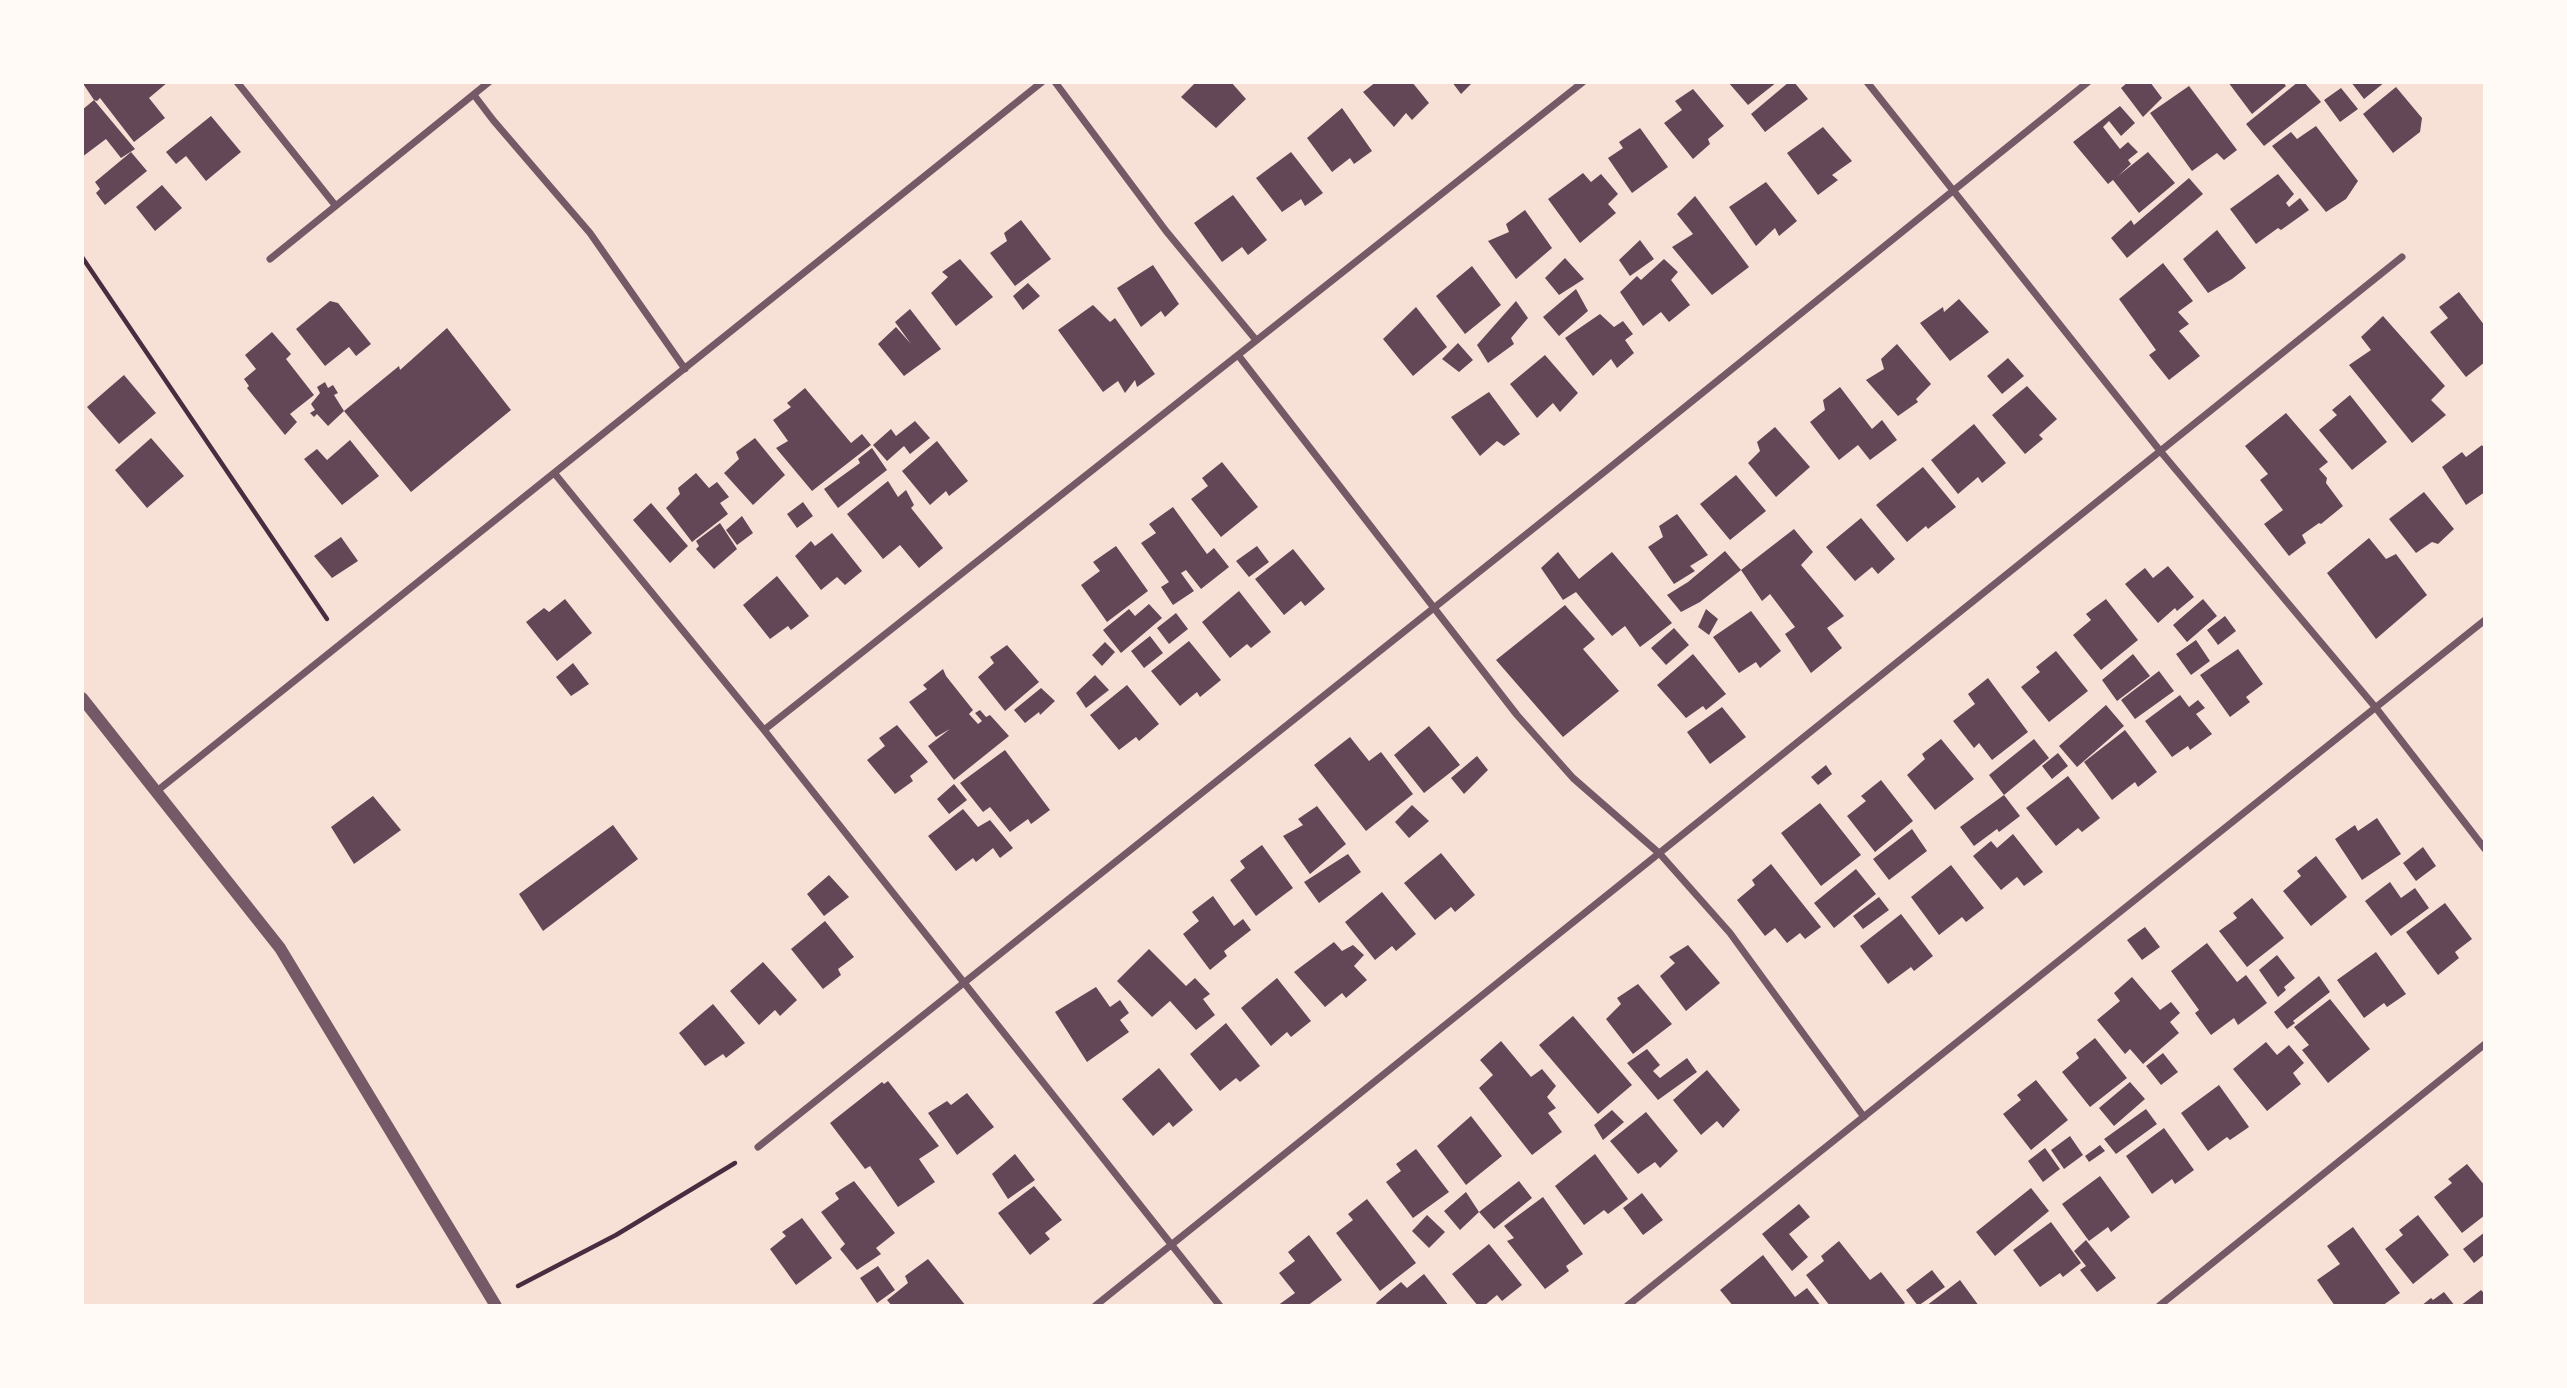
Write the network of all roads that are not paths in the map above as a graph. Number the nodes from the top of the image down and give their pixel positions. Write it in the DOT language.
graph roads {
  1 [pos="237,82"];
  2 [pos="489,82"];
  3 [pos="1042,82"];
  4 [pos="1055,82"];
  5 [pos="1583,82"];
  6 [pos="1867,82"];
  7 [pos="2088,82"];
  8 [pos="474,95"];
  9 [pos="1953,192"];
  10 [pos="335,205"];
  11 [pos="2402,257"];
  12 [pos="270,258"];
  13 [pos="1256,340"];
  14 [pos="1238,355"];
  15 [pos="685,369"];
  16 [pos="2161,452"];
  17 [pos="555,474"];
  18 [pos="1435,607"];
  19 [pos="2485,620"];
  20 [pos="82,698"];
  21 [pos="2376,708"];
  22 [pos="764,730"];
  23 [pos="157,791"];
  24 [pos="2485,849"];
  25 [pos="1660,854"];
  26 [pos="966,984"];
  27 [pos="2485,1044"];
  28 [pos="1864,1117"];
  29 [pos="758,1147"];
  30 [pos="1172,1246"];
  31 [pos="494,1303"];
  32 [pos="1095,1306"];
  33 [pos="1220,1306"];
  34 [pos="1628,1306"];
  35 [pos="2158,1306"];
  1 -- 10 [label="street"];
  2 -- 8 [label="street"];
  3 -- 15 [label="street"];
  4 -- 13 [label="street"];
  5 -- 13 [label="street"];
  6 -- 9 [label="street"];
  7 -- 9 [label="street"];
  8 -- 10 [label="street"];
  8 -- 15 [label="street"];
  9 -- 16 [label="street"];
  9 -- 18 [label="street"];
  10 -- 12 [label="street"];
  11 -- 16 [label="street"];
  13 -- 14 [label="street"];
  14 -- 18 [label="street"];
  14 -- 22 [label="street"];
  15 -- 17 [label="street"];
  16 -- 21 [label="street"];
  16 -- 25 [label="street"];
  17 -- 22 [label="street"];
  17 -- 23 [label="street"];
  18 -- 25 [label="street"];
  18 -- 26 [label="street"];
  19 -- 21 [label="street"];
  20 -- 23 [label="street"];
  21 -- 24 [label="street"];
  21 -- 28 [label="street"];
  22 -- 26 [label="street"];
  23 -- 31 [label="street"];
  25 -- 28 [label="street"];
  25 -- 30 [label="street"];
  26 -- 29 [label="street"];
  26 -- 30 [label="street"];
  27 -- 35 [label="street"];
  28 -- 34 [label="street"];
  30 -- 32 [label="street"];
  30 -- 33 [label="street"];
}
